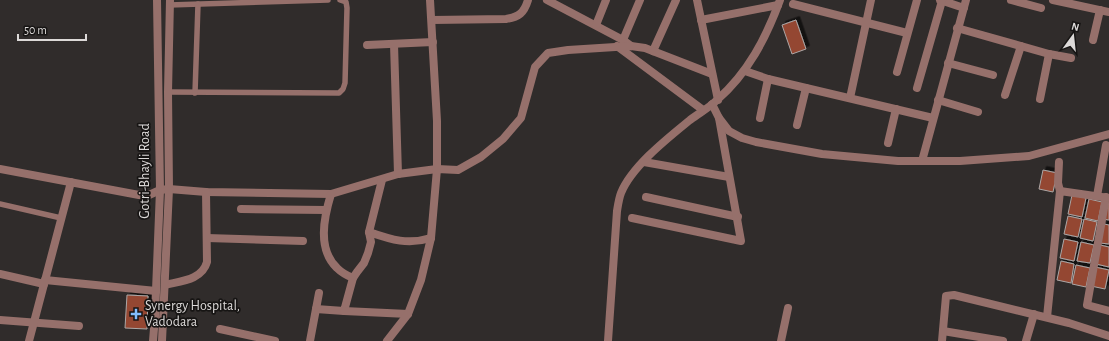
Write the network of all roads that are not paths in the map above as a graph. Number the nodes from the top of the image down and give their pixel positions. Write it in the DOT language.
graph roads {
  1 [pos="156,0"];
  2 [pos="328,0"];
  3 [pos="340,0"];
  4 [pos="430,0"];
  5 [pos="528,0"];
  6 [pos="547,0"];
  7 [pos="606,0"];
  8 [pos="640,0"];
  9 [pos="676,0"];
  10 [pos="697,0"];
  11 [pos="871,0"];
  12 [pos="917,0"];
  13 [pos="941,0"];
  14 [pos="1011,0"];
  15 [pos="1053,0"];
  16 [pos="170,2"];
  17 [pos="559,2"];
  18 [pos="779,2"];
  19 [pos="198,4"];
  20 [pos="794,4"];
  21 [pos="965,4"];
  22 [pos="1041,8"];
  23 [pos="1100,10"];
  24 [pos="1109,12"];
  25 [pos="432,20"];
  26 [pos="701,20"];
  27 [pos="866,23"];
  28 [pos="596,25"];
  29 [pos="957,28"];
  30 [pos="908,34"];
  31 [pos="624,40"];
  32 [pos="1092,40"];
  33 [pos="433,42"];
  34 [pos="394,44"];
  35 [pos="367,45"];
  36 [pos="617,46"];
  37 [pos="631,46"];
  38 [pos="1020,46"];
  39 [pos="653,51"];
  40 [pos="1049,54"];
  41 [pos="1071,58"];
  42 [pos="948,63"];
  43 [pos="745,71"];
  44 [pos="897,72"];
  45 [pos="712,74"];
  46 [pos="993,75"];
  47 [pos="768,79"];
  48 [pos="806,88"];
  49 [pos="917,88"];
  50 [pos="168,92"];
  51 [pos="195,92"];
  52 [pos="1006,95"];
  53 [pos="850,98"];
  54 [pos="1040,99"];
  55 [pos="938,100"];
  56 [pos="715,102"];
  57 [pos="704,110"];
  58 [pos="896,110"];
  59 [pos="978,112"];
  60 [pos="719,118"];
  61 [pos="760,118"];
  62 [pos="933,118"];
  63 [pos="797,125"];
  64 [pos="1109,134"];
  65 [pos="888,143"];
  66 [pos="1106,145"];
  67 [pos="922,161"];
  68 [pos="644,162"];
  69 [pos="1059,162"];
  70 [pos="0,169"];
  71 [pos="437,169"];
  72 [pos="398,174"];
  73 [pos="729,177"];
  74 [pos="382,180"];
  75 [pos="71,182"];
  76 [pos="169,189"];
  77 [pos="160,190"];
  78 [pos="1060,191"];
  79 [pos="206,192"];
  80 [pos="331,194"];
  81 [pos="646,197"];
  82 [pos="1104,197"];
  83 [pos="0,204"];
  84 [pos="241,210"];
  85 [pos="326,210"];
  86 [pos="738,217"];
  87 [pos="61,218"];
  88 [pos="632,218"];
  89 [pos="369,232"];
  90 [pos="207,238"];
  91 [pos="431,238"];
  92 [pos="303,241"];
  93 [pos="0,274"];
  94 [pos="353,278"];
  95 [pos="44,282"];
  96 [pos="165,285"];
  97 [pos="156,291"];
  98 [pos="319,293"];
  99 [pos="788,308"];
  100 [pos="316,309"];
  101 [pos="344,311"];
  102 [pos="1109,311"];
  103 [pos="408,314"];
  104 [pos="1034,314"];
  105 [pos="1047,317"];
  106 [pos="0,320"];
  107 [pos="34,322"];
  108 [pos="79,326"];
  109 [pos="220,329"];
  110 [pos="943,331"];
  111 [pos="1109,336"];
  112 [pos="247,338"];
  113 [pos="29,341"];
  114 [pos="153,341"];
  115 [pos="162,341"];
  116 [pos="275,341"];
  117 [pos="310,341"];
  118 [pos="387,341"];
  119 [pos="608,341"];
  120 [pos="781,341"];
  121 [pos="942,341"];
  122 [pos="1003,341"];
  123 [pos="1026,341"];
  1 -- 77 [label="street, Gotri-Bhayli Road"];
  2 -- 19 [label="lane"];
  3 -- 51 [label="lane"];
  4 -- 25 [label="street"];
  5 -- 25 [label="street"];
  6 -- 17 [label="street"];
  7 -- 28 [label="street"];
  8 -- 31 [label="street"];
  9 -- 39 [label="street"];
  10 -- 26 [label="street"];
  11 -- 27 [label="street"];
  12 -- 30 [label="street"];
  13 -- 21 [label="street"];
  13 -- 49 [label="street"];
  14 -- 22 [label="street"];
  15 -- 23 [label="street"];
  16 -- 19 [label="lane"];
  16 -- 50 [label="street, Gotri-Bhayli Road"];
  17 -- 28 [label="street"];
  18 -- 26 [label="street"];
  18 -- 43 [label="street"];
  19 -- 51 [label="lane"];
  20 -- 27 [label="street"];
  21 -- 29 [label="street"];
  23 -- 24 [label="street"];
  23 -- 32 [label="street"];
  25 -- 33 [label="street"];
  26 -- 45 [label="street"];
  27 -- 30 [label="street"];
  27 -- 53 [label="street"];
  28 -- 31 [label="street"];
  29 -- 38 [label="street"];
  29 -- 42 [label="street"];
  30 -- 44 [label="street"];
  31 -- 37 [label="street"];
  33 -- 34 [label="street"];
  33 -- 71 [label="street"];
  34 -- 35 [label="street"];
  34 -- 72 [label="street"];
  36 -- 37 [label="street"];
  36 -- 57 [label="street"];
  36 -- 71 [label="street"];
  37 -- 39 [label="street"];
  38 -- 40 [label="street"];
  38 -- 52 [label="street"];
  39 -- 45 [label="street"];
  40 -- 41 [label="street"];
  40 -- 54 [label="street"];
  42 -- 46 [label="street"];
  42 -- 55 [label="street"];
  43 -- 47 [label="street"];
  43 -- 56 [label="street"];
  45 -- 56 [label="street"];
  47 -- 48 [label="street"];
  47 -- 61 [label="street"];
  48 -- 53 [label="street"];
  48 -- 63 [label="street"];
  50 -- 51 [label="lane"];
  50 -- 76 [label="street, Gotri-Bhayli Road"];
  53 -- 58 [label="street"];
  55 -- 59 [label="street"];
  55 -- 62 [label="street"];
  56 -- 57 [label="street"];
  56 -- 60 [label="street"];
  57 -- 68 [label="street"];
  58 -- 62 [label="street"];
  58 -- 65 [label="street"];
  60 -- 67 [label="street"];
  60 -- 73 [label="street"];
  62 -- 67 [label="street"];
  64 -- 67 [label="street"];
  66 -- 82 [label="street"];
  68 -- 73 [label="street"];
  68 -- 119 [label="street"];
  69 -- 78 [label="street"];
  70 -- 75 [label="street"];
  71 -- 72 [label="street"];
  71 -- 91 [label="street"];
  72 -- 74 [label="street"];
  73 -- 86 [label="street"];
  74 -- 80 [label="street"];
  74 -- 89 [label="street"];
  75 -- 77 [label="street"];
  75 -- 87 [label="street"];
  76 -- 77 [label="street"];
  76 -- 79 [label="street"];
  76 -- 96 [label="street, Gotri-Bhayli Road"];
  77 -- 97 [label="street, Gotri-Bhayli Road"];
  78 -- 82 [label="street"];
  78 -- 105 [label="street"];
  79 -- 80 [label="street"];
  79 -- 90 [label="street"];
  80 -- 85 [label="street"];
  81 -- 86 [label="street"];
  82 -- 102 [label="street"];
  83 -- 87 [label="lane"];
  84 -- 85 [label="street"];
  85 -- 94 [label="street"];
  86 -- 88 [label="street"];
  87 -- 95 [label="street"];
  89 -- 91 [label="street"];
  89 -- 94 [label="street"];
  90 -- 92 [label="street"];
  90 -- 96 [label="street"];
  91 -- 103 [label="street"];
  93 -- 95 [label="street"];
  94 -- 101 [label="street"];
  95 -- 97 [label="street"];
  95 -- 107 [label="street"];
  96 -- 115 [label="street, Gotri-Bhayli Road"];
  97 -- 114 [label="street, Gotri-Bhayli Road"];
  98 -- 100 [label="street"];
  99 -- 120 [label="street"];
  100 -- 101 [label="street"];
  100 -- 117 [label="street"];
  101 -- 103 [label="street"];
  103 -- 118 [label="street"];
  104 -- 105 [label="street"];
  104 -- 110 [label="street"];
  104 -- 123 [label="street"];
  105 -- 111 [label="street"];
  106 -- 107 [label="street"];
  107 -- 108 [label="street"];
  107 -- 113 [label="street"];
  109 -- 112 [label="street"];
  110 -- 121 [label="street"];
  110 -- 122 [label="street"];
  112 -- 116 [label="street"];
}
